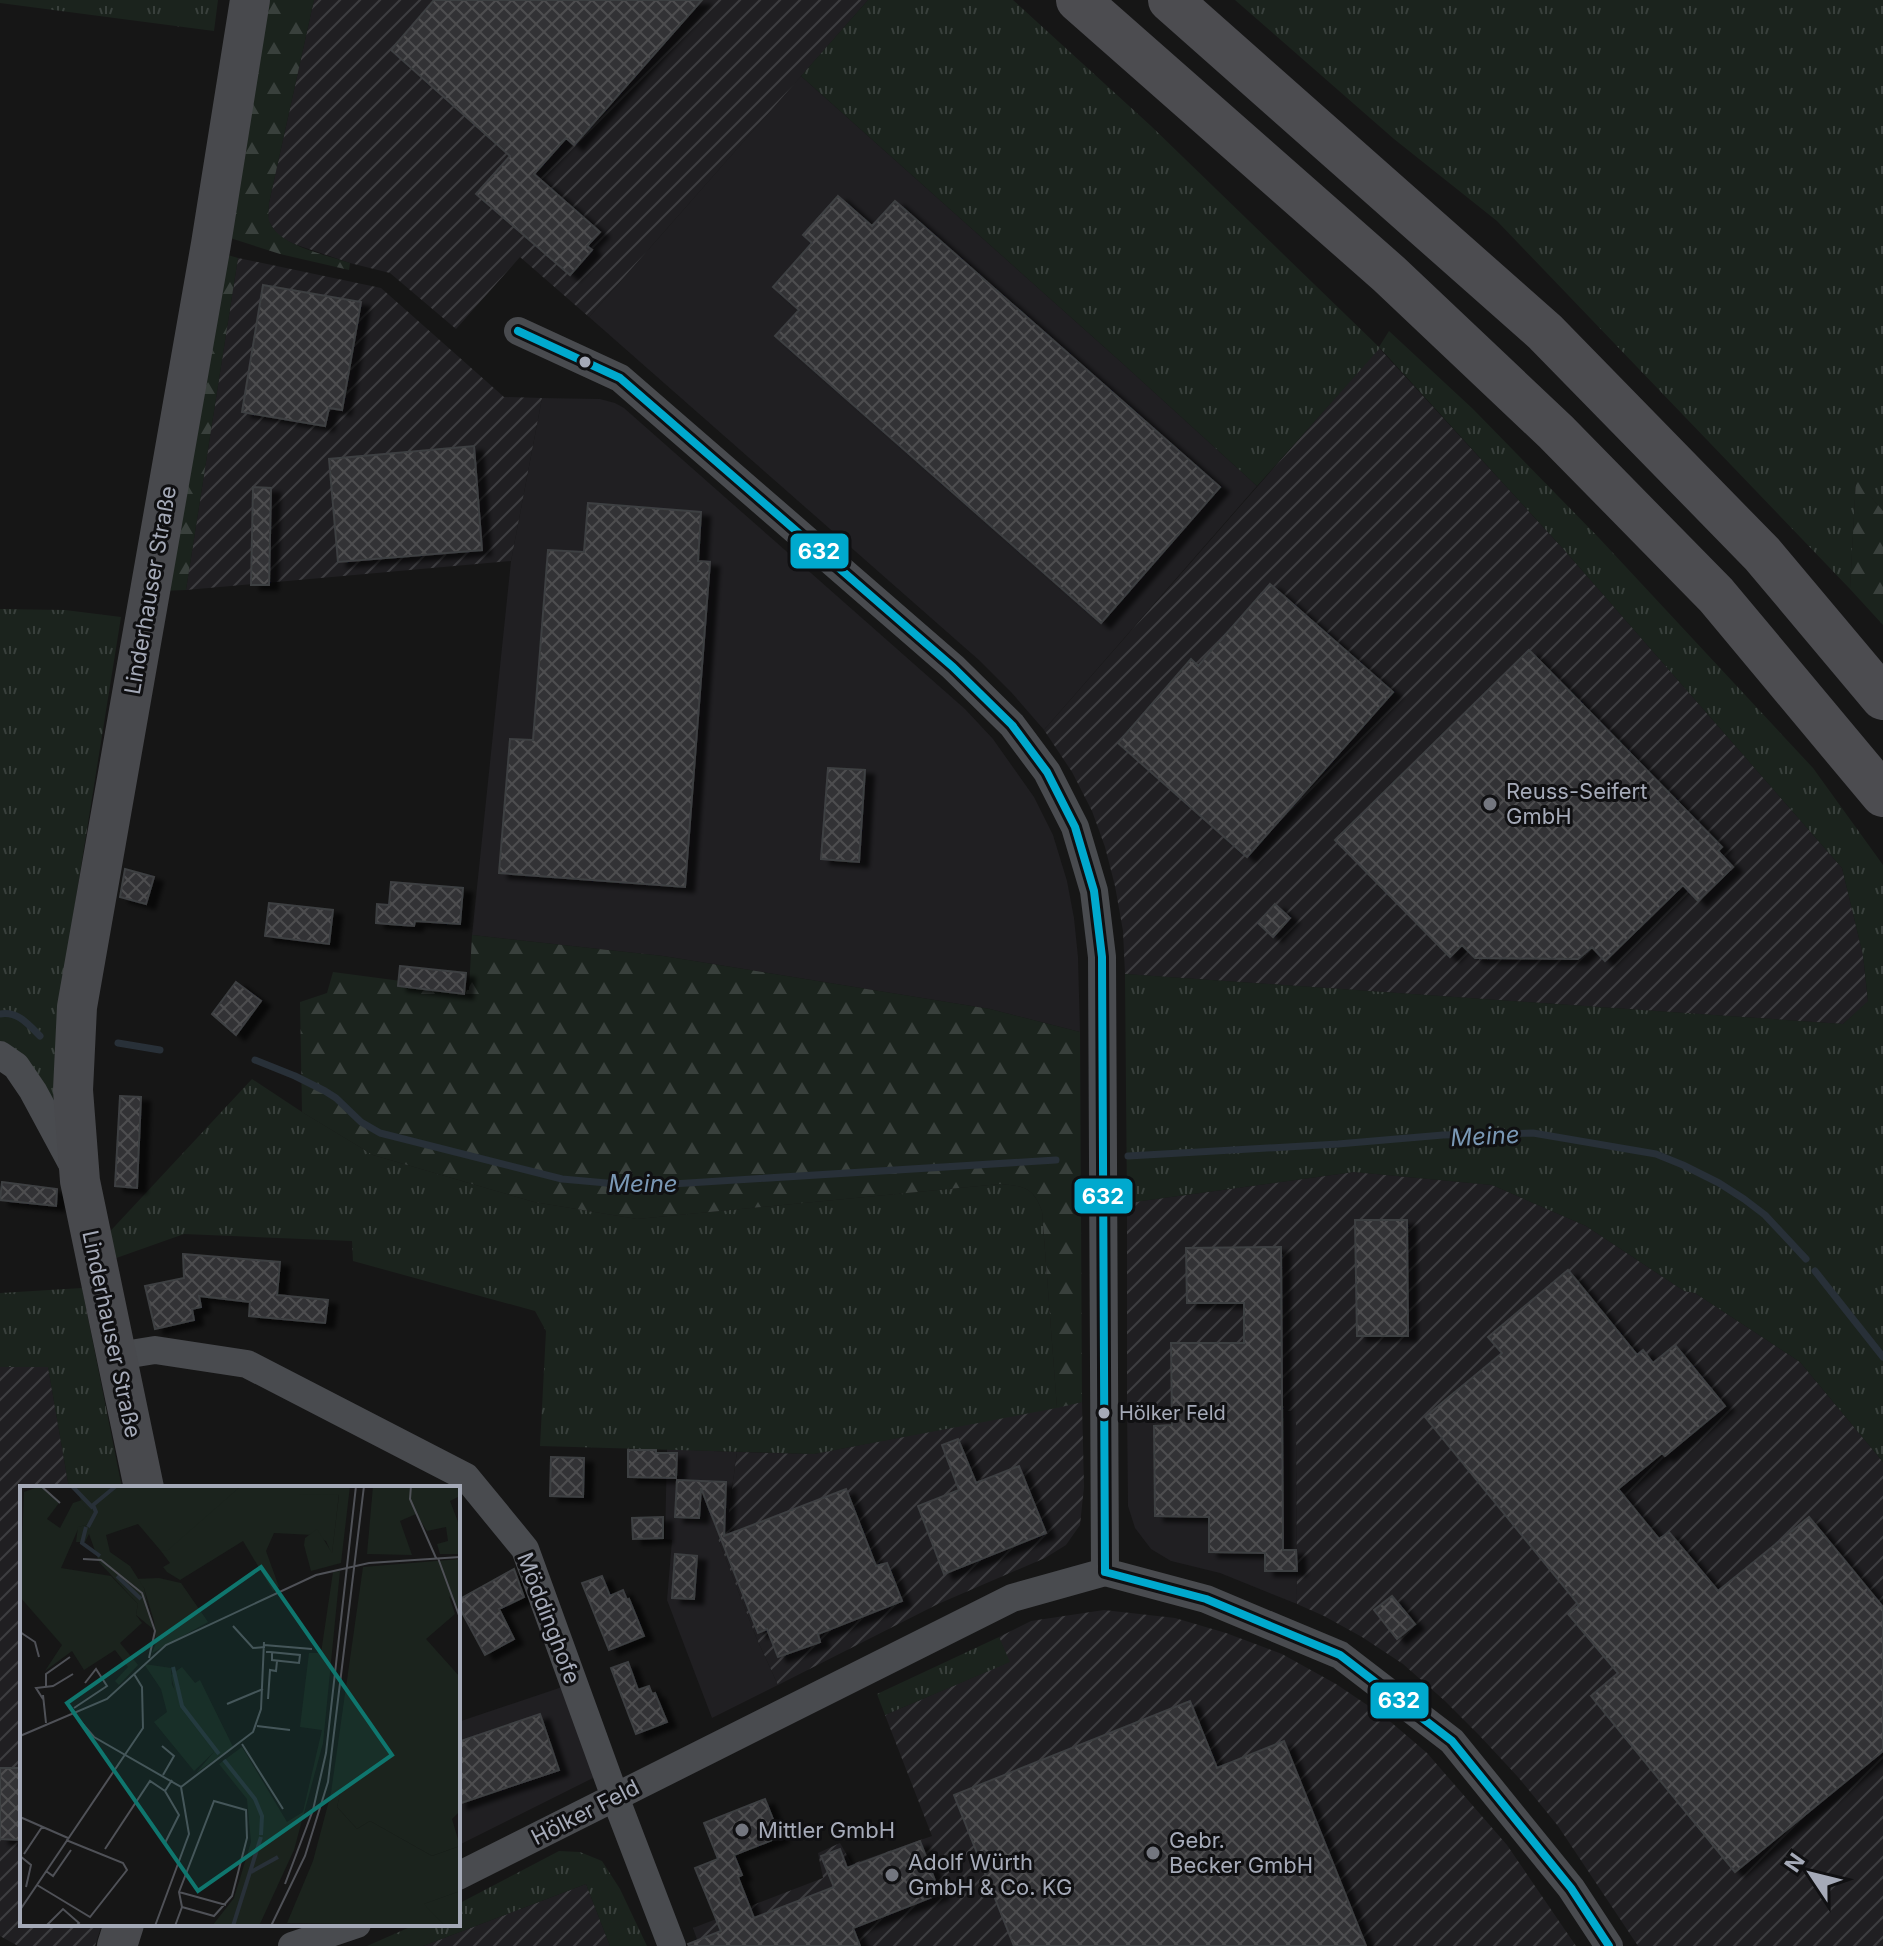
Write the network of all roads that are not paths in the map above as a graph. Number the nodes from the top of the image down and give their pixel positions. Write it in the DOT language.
graph roads {
  1 [pos="250,0"];
  2 [pos="1078,0"];
  3 [pos="1170,0"];
  4 [pos="518,331"];
  5 [pos="1883,698"];
  6 [pos="1883,795"];
  7 [pos="0,1055"];
  8 [pos="80,1181"];
  9 [pos="118,1356"];
  10 [pos="144,1486"];
  11 [pos="1105,1572"];
  12 [pos="615,1797"];
  13 [pos="460,1875"];
  14 [pos="123,1926"];
  15 [pos="351,1926"];
  16 [pos="117,1946"];
  17 [pos="292,1946"];
  18 [pos="672,1946"];
  19 [pos="1609,1946"];
  1 -- 8 [label="main road, Linderhauser Straße"];
  2 -- 6 [label="highway"];
  3 -- 5 [label="highway"];
  4 -- 11 [label="street"];
  7 -- 8 [label="street, Linderhauser Straße"];
  8 -- 9 [label="main road, Linderhauser Straße"];
  9 -- 10 [label="main road, Linderhauser Straße"];
  9 -- 12 [label="street, Möddinghofe"];
  11 -- 12 [label="street, Hölker Feld"];
  11 -- 19 [label="street"];
  12 -- 13 [label="street, Hölker Feld"];
  12 -- 18 [label="street, Möddinghofe"];
  14 -- 16 [label="main road"];
  15 -- 17 [label="street"];
}
